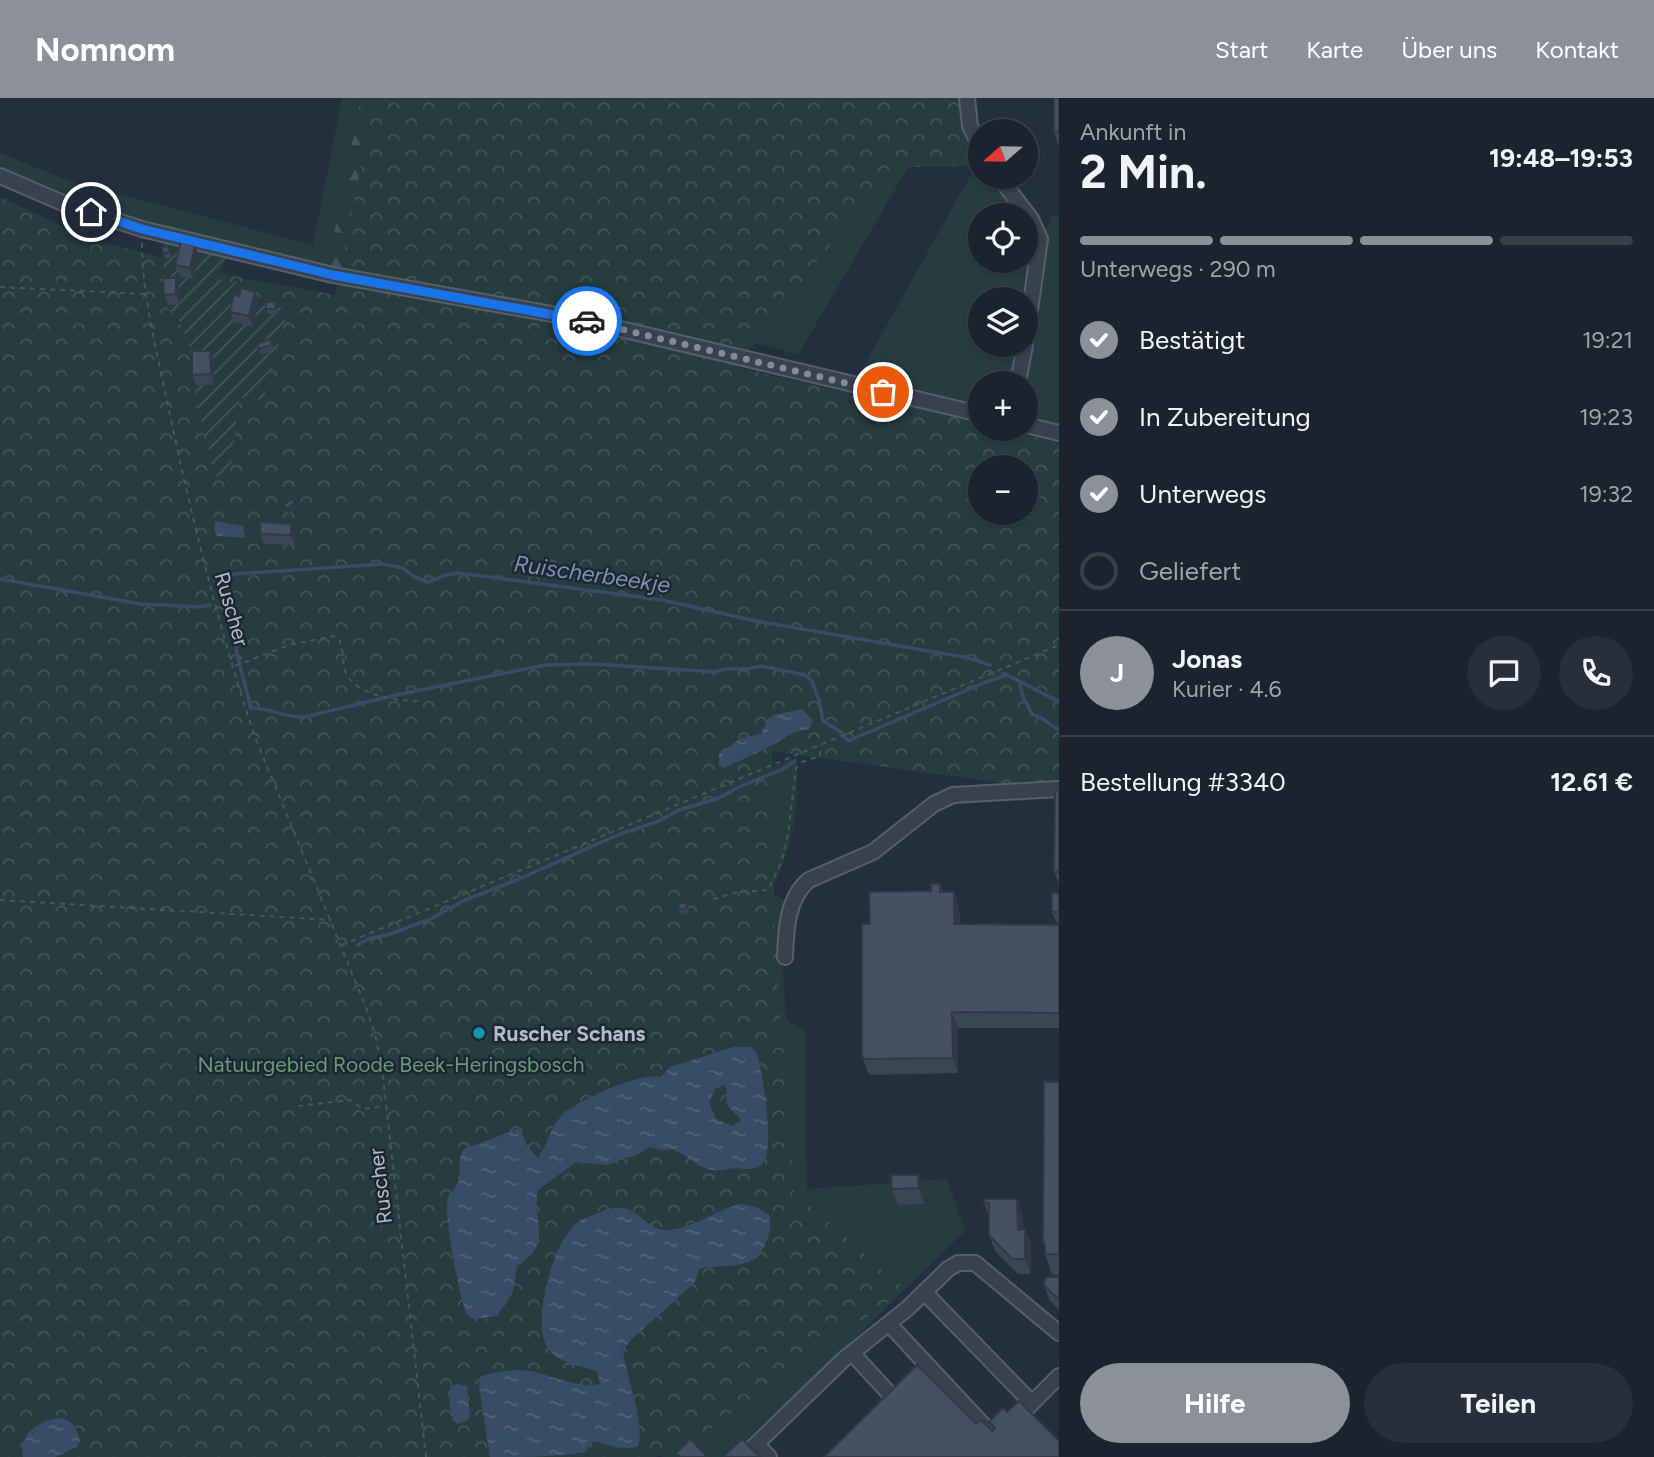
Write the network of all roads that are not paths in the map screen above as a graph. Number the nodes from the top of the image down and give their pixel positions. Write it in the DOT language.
graph roads {
  1 [pos="967,98"];
  2 [pos="969,119"];
  3 [pos="0,176"];
  4 [pos="1008,189"];
  5 [pos="1033,287"];
  6 [pos="968,411"];
  7 [pos="1038,428"];
  8 [pos="1059,433"];
  9 [pos="1059,789"];
  10 [pos="785,957"];
  11 [pos="925,1292"];
  12 [pos="889,1324"];
  13 [pos="1059,1333"];
  14 [pos="852,1353"];
  15 [pos="1059,1376"];
  16 [pos="1032,1403"];
  17 [pos="880,1421"];
  18 [pos="756,1444"];
  19 [pos="743,1457"];
  20 [pos="769,1457"];
  1 -- 2 [label="street"];
  3 -- 6 [label="street"];
  4 -- 5 [label="street"];
  7 -- 8 [label="street"];
  9 -- 10 [label="street"];
  11 -- 12 [label="street"];
  11 -- 13 [label="street"];
  11 -- 16 [label="street"];
  12 -- 14 [label="street"];
  12 -- 16 [label="street"];
  14 -- 17 [label="street"];
  14 -- 18 [label="street"];
  15 -- 16 [label="street"];
  18 -- 19 [label="street"];
  18 -- 20 [label="street"];
}
